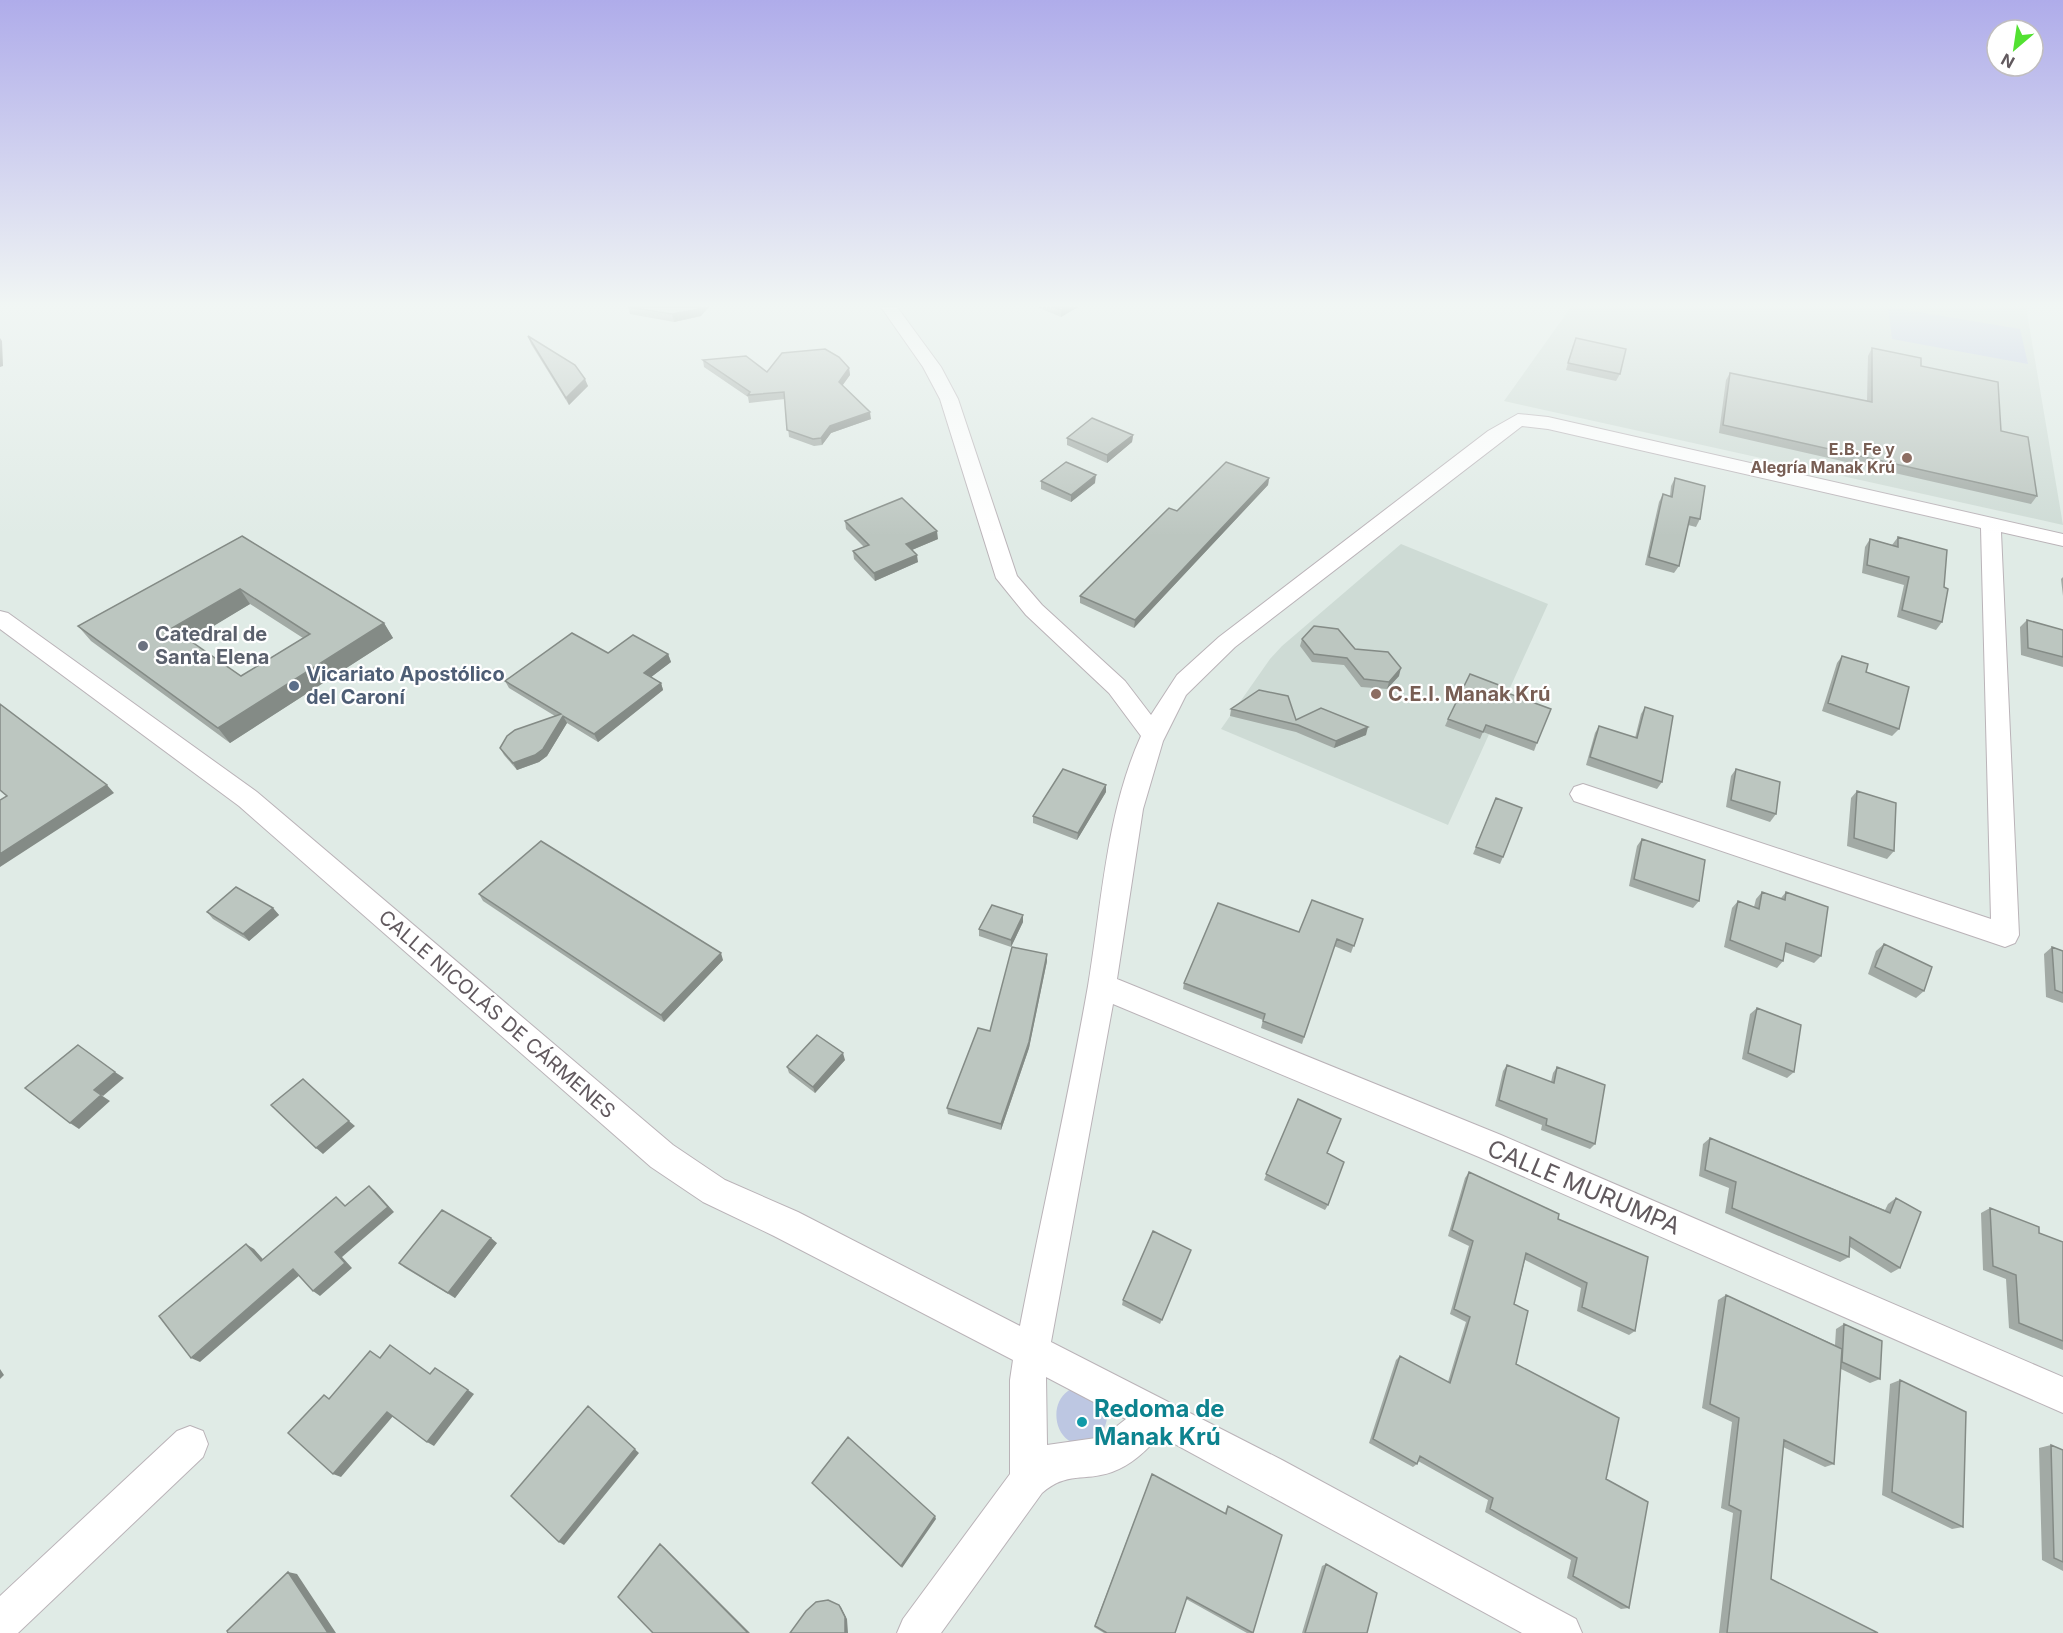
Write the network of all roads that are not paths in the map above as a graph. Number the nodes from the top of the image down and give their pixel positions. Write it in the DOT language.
graph roads {
  1 [pos="941,383"];
  2 [pos="1991,525"];
  3 [pos="2063,540"];
  4 [pos="0,618"];
  5 [pos="1154,736"];
  6 [pos="1583,794"];
  7 [pos="1102,986"];
  8 [pos="1032,1351"];
  9 [pos="2063,1395"];
  10 [pos="1156,1415"];
  11 [pos="190,1444"];
  12 [pos="1029,1480"];
  13 [pos="0,1623"];
  14 [pos="917,1633"];
  15 [pos="1562,1633"];
  1 -- 5 [label="street"];
  2 -- 3 [label="street"];
  2 -- 5 [label="street"];
  2 -- 6 [label="street"];
  4 -- 8 [label="street, CALLE NICOLÁS DE CÁRMENES"];
  5 -- 7 [label="street"];
  7 -- 8 [label="street"];
  7 -- 9 [label="street, CALLE MURUMPA"];
  8 -- 10 [label="street, CALLE NICOLÁS DE CÁRMENES"];
  8 -- 12 [label="street"];
  10 -- 12 [label="street"];
  10 -- 15 [label="street, CALLE NICOLÁS DE CÁRMENES"];
  11 -- 13 [label="street"];
  12 -- 14 [label="street"];
}
